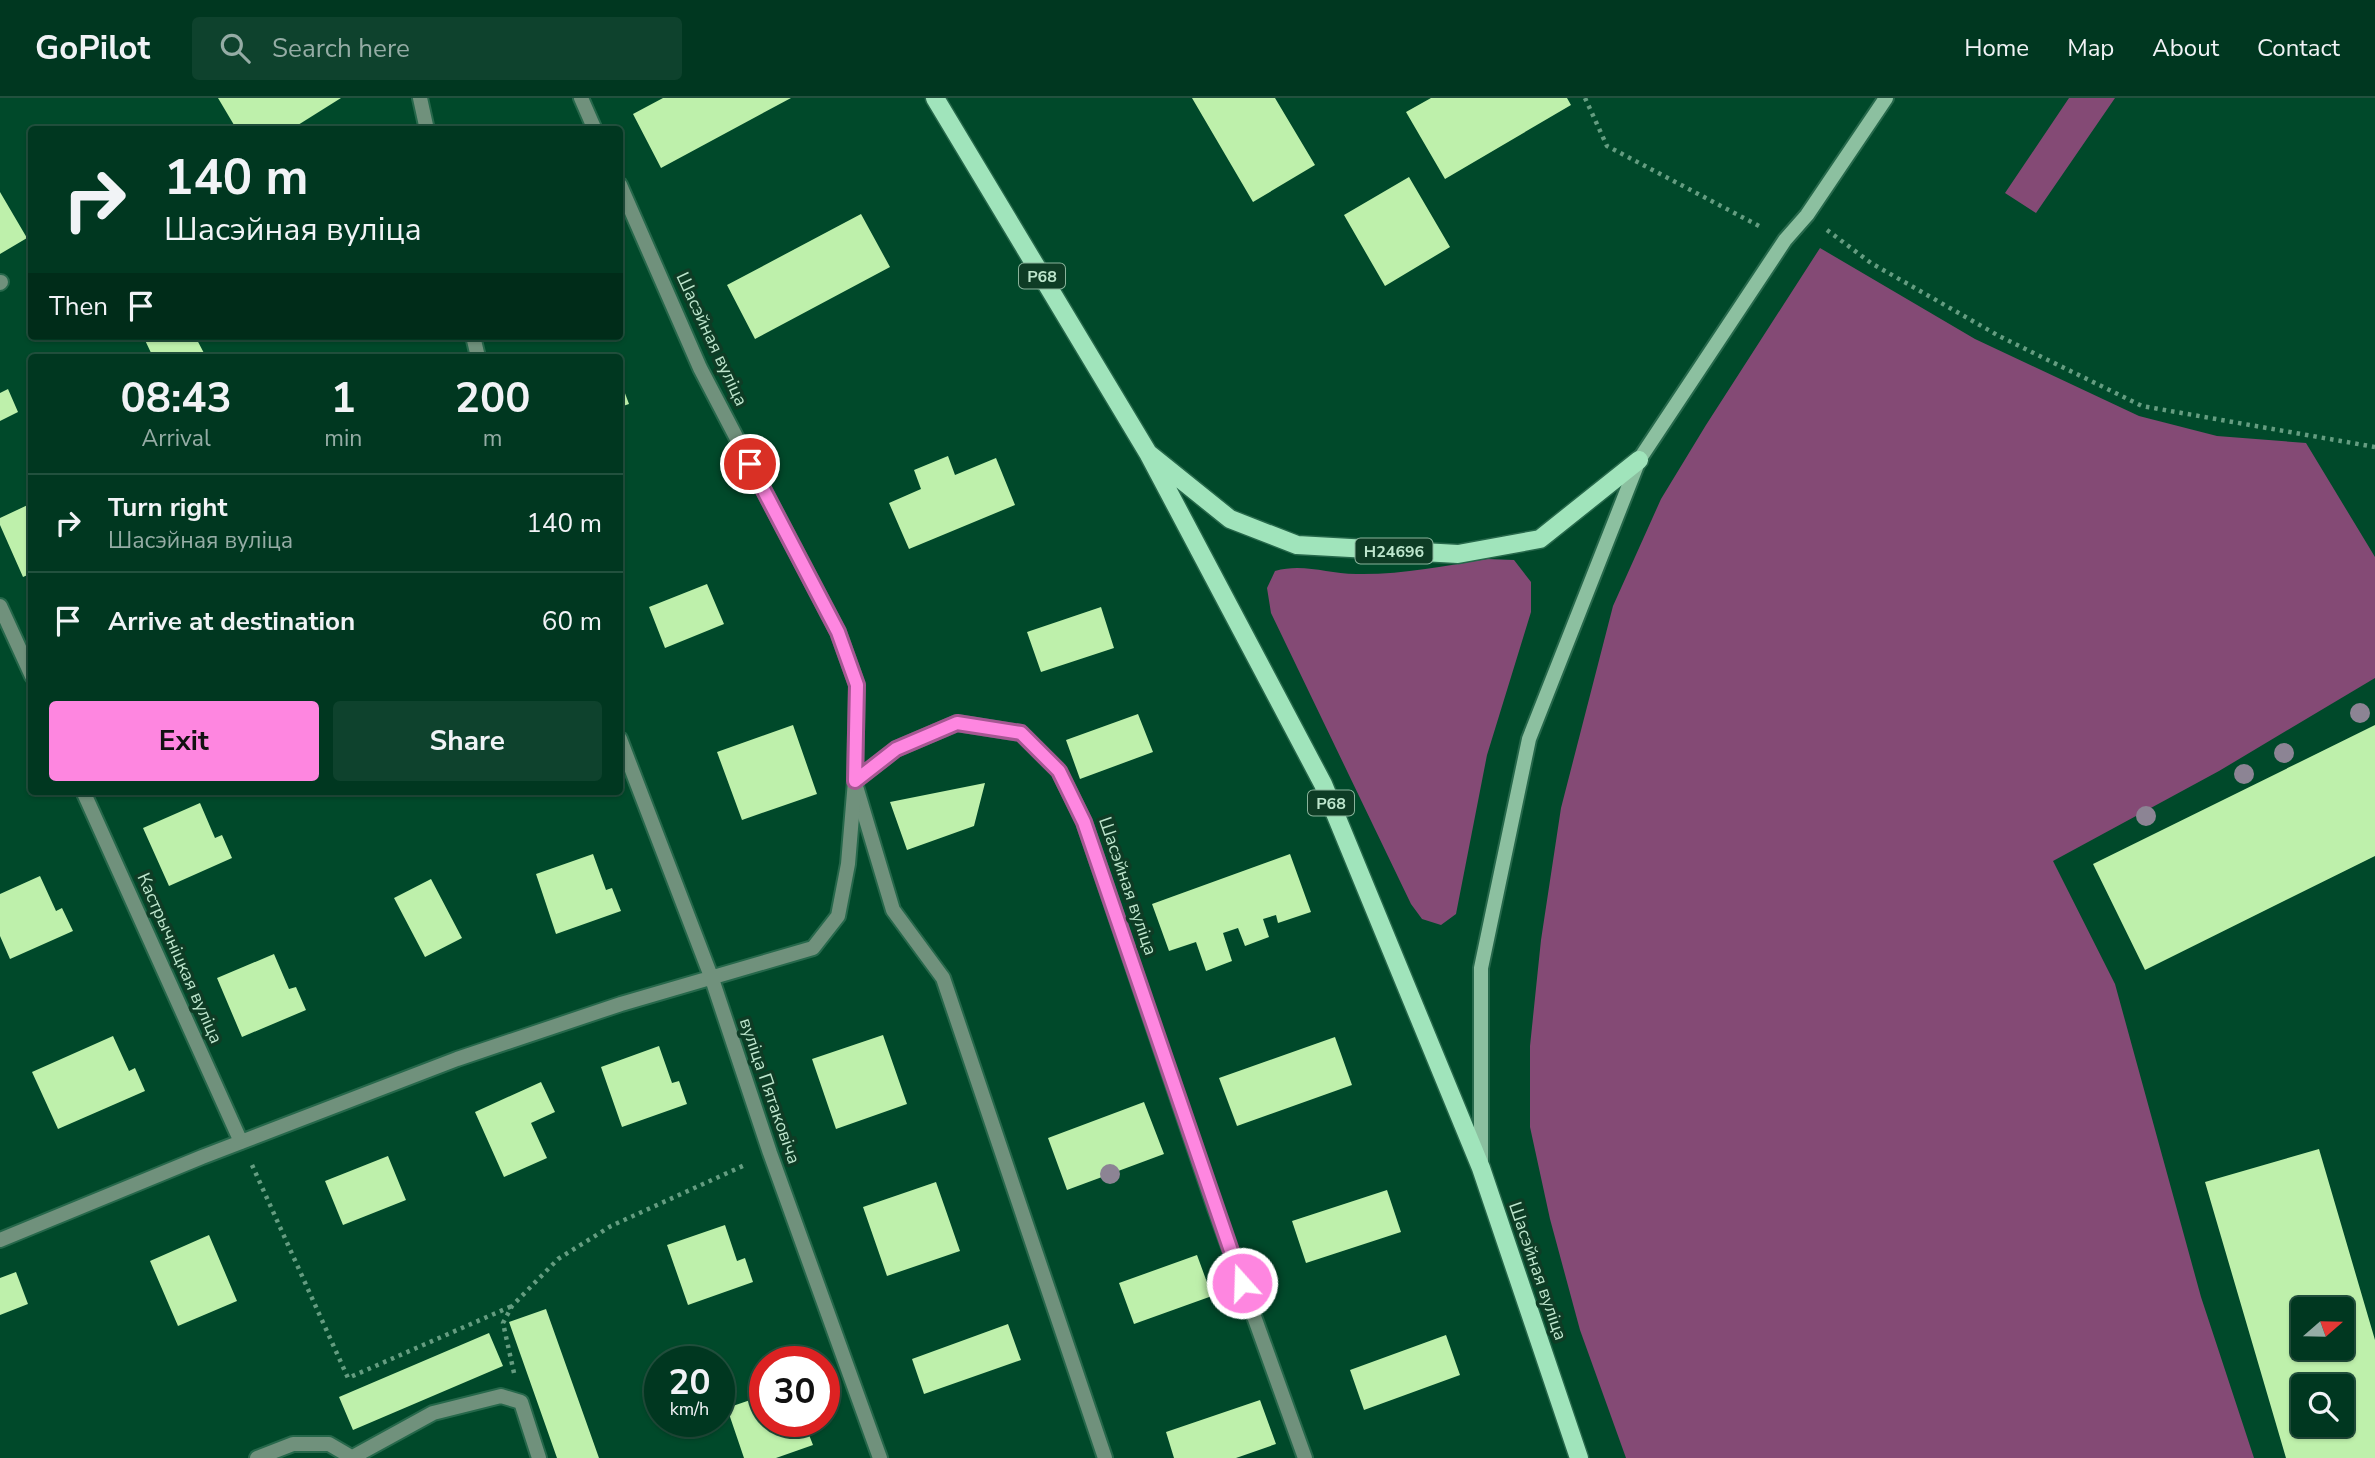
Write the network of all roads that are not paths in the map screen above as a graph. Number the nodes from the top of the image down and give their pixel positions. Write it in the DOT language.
graph roads {
  1 [pos="420,98"];
  2 [pos="581,98"];
  3 [pos="935,98"];
  4 [pos="1886,98"];
  5 [pos="426,126"];
  6 [pos="593,126"];
  7 [pos="623,193"];
  8 [pos="1148,453"];
  9 [pos="1639,460"];
  10 [pos="0,606"];
  11 [pos="28,667"];
  12 [pos="623,747"];
  13 [pos="855,781"];
  14 [pos="85,795"];
  15 [pos="712,979"];
  16 [pos="241,1142"];
  17 [pos="1480,1168"];
  18 [pos="0,1240"];
  19 [pos="257,1458"];
  20 [pos="353,1458"];
  21 [pos="539,1458"];
  22 [pos="880,1458"];
  23 [pos="1105,1458"];
  24 [pos="1305,1458"];
  25 [pos="1579,1458"];
  1 -- 5 [label="street"];
  2 -- 6 [label="street"];
  3 -- 8 [label="main road, Р68"];
  4 -- 9 [label="main road, Н24696"];
  7 -- 13 [label="street, Шасэйная вуліца"];
  8 -- 9 [label="main road, Н24696"];
  8 -- 17 [label="main road, Шасэйная вуліца / Р68"];
  9 -- 17 [label="main road, Н24696"];
  10 -- 11 [label="street"];
  12 -- 15 [label="street, вуліца Пятаковіча"];
  13 -- 15 [label="street"];
  13 -- 23 [label="street"];
  13 -- 24 [label="street, Шасэйная вуліца"];
  14 -- 16 [label="street, Кастрычніцкая вуліца"];
  15 -- 16 [label="street"];
  15 -- 22 [label="street, вуліца Пятаковіча"];
  16 -- 18 [label="street"];
  17 -- 25 [label="main road, Шасэйная вуліца / Р68"];
  19 -- 20 [label="street"];
  20 -- 21 [label="street"];
}
